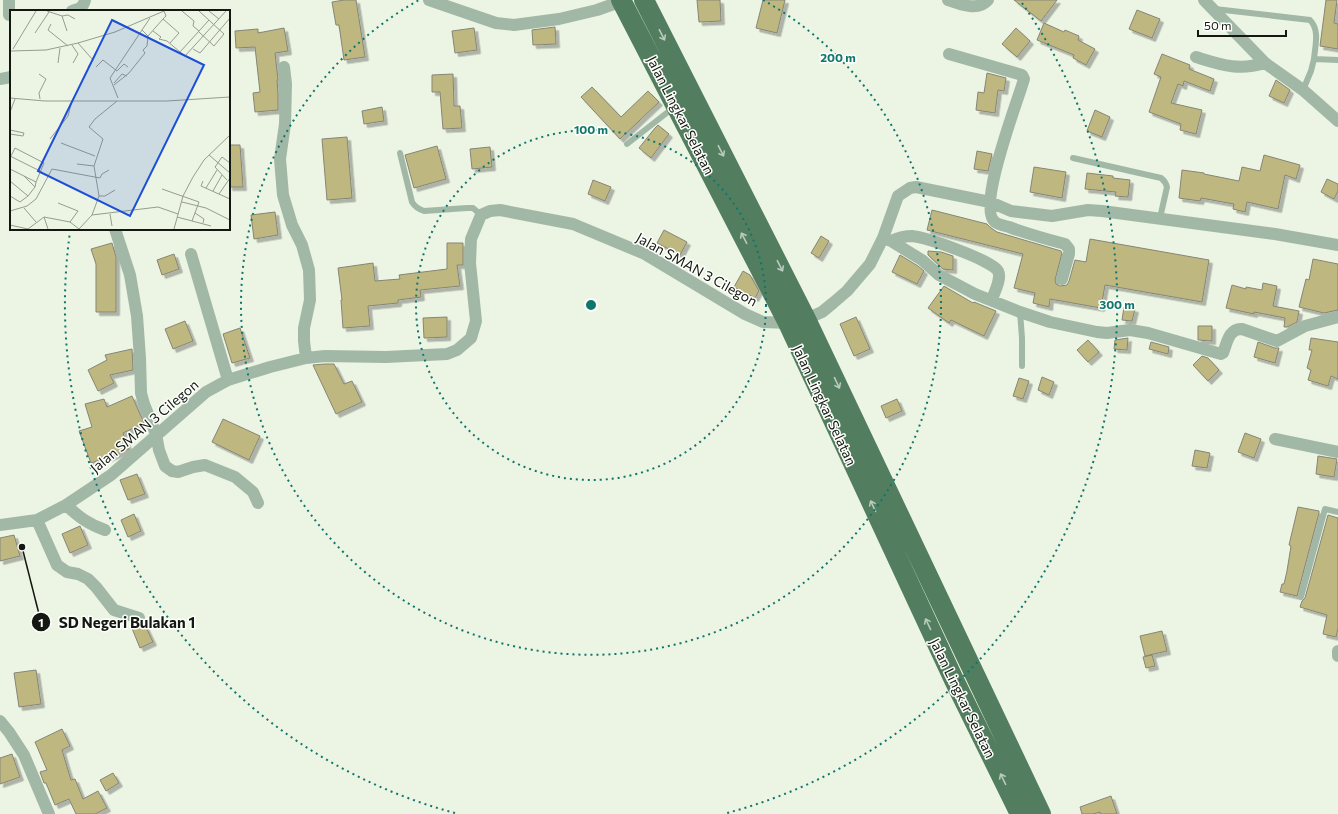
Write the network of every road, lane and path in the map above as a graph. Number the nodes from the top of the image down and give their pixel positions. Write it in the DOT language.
graph roads {
  1 [pos="9,0"];
  2 [pos="85,0"];
  3 [pos="429,0"];
  4 [pos="622,0"];
  5 [pos="644,0"];
  6 [pos="948,0"];
  7 [pos="988,0"];
  8 [pos="1207,4"];
  9 [pos="79,10"];
  10 [pos="7,16"];
  11 [pos="949,54"];
  12 [pos="1196,57"];
  13 [pos="1314,59"];
  14 [pos="1338,60"];
  15 [pos="1265,64"];
  16 [pos="284,67"];
  17 [pos="10,77"];
  18 [pos="0,79"];
  19 [pos="1303,90"];
  20 [pos="676,106"];
  21 [pos="1338,121"];
  22 [pos="627,144"];
  23 [pos="400,153"];
  24 [pos="1073,158"];
  25 [pos="990,202"];
  26 [pos="481,215"];
  27 [pos="1160,218"];
  28 [pos="115,230"];
  29 [pos="887,240"];
  30 [pos="1338,245"];
  31 [pos="191,254"];
  32 [pos="1062,279"];
  33 [pos="992,300"];
  34 [pos="1020,312"];
  35 [pos="1338,317"];
  36 [pos="797,321"];
  37 [pos="306,358"];
  38 [pos="1022,366"];
  39 [pos="228,380"];
  40 [pos="156,434"];
  41 [pos="1275,439"];
  42 [pos="1338,452"];
  43 [pos="258,503"];
  44 [pos="66,504"];
  45 [pos="1338,512"];
  46 [pos="36,520"];
  47 [pos="0,525"];
  48 [pos="105,530"];
  49 [pos="1301,597"];
  50 [pos="139,618"];
  51 [pos="1338,651"];
  52 [pos="1338,656"];
  53 [pos="0,721"];
  54 [pos="49,814"];
  55 [pos="1020,814"];
  56 [pos="1041,814"];
  1 -- 10 [label="street"];
  2 -- 9 [label="street"];
  3 -- 4 [label="street"];
  4 -- 20 [label="highway, Jalan Lingkar Selatan"];
  5 -- 36 [label="highway, Jalan Lingkar Selatan, one-way"];
  6 -- 7 [label="street"];
  8 -- 13 [label="lane"];
  8 -- 15 [label="street"];
  11 -- 25 [label="street"];
  12 -- 15 [label="street"];
  13 -- 14 [label="lane"];
  13 -- 19 [label="lane"];
  15 -- 19 [label="street"];
  16 -- 37 [label="street"];
  17 -- 18 [label="street"];
  19 -- 21 [label="street"];
  20 -- 22 [label="lane"];
  36 -- 20 [label="highway, Jalan Lingkar Selatan, one-way"];
  23 -- 26 [label="lane"];
  24 -- 27 [label="lane"];
  25 -- 27 [label="street"];
  25 -- 29 [label="street"];
  25 -- 32 [label="street"];
  26 -- 36 [label="street, Jalan SMAN 3 Cilegon"];
  26 -- 37 [label="street, Jalan SMAN 3 Cilegon"];
  27 -- 30 [label="street"];
  28 -- 40 [label="street"];
  29 -- 33 [label="street"];
  29 -- 33 [label="street"];
  29 -- 36 [label="street"];
  31 -- 39 [label="street"];
  33 -- 34 [label="street"];
  34 -- 35 [label="street"];
  34 -- 38 [label="lane"];
  55 -- 36 [label="highway, Jalan Lingkar Selatan, one-way"];
  36 -- 56 [label="highway, Jalan Lingkar Selatan, one-way"];
  37 -- 39 [label="street, Jalan SMAN 3 Cilegon"];
  39 -- 40 [label="street, Jalan SMAN 3 Cilegon"];
  40 -- 43 [label="street"];
  40 -- 44 [label="street, Jalan SMAN 3 Cilegon"];
  41 -- 42 [label="street"];
  44 -- 46 [label="street, Jalan SMAN 3 Cilegon"];
  44 -- 48 [label="street"];
  45 -- 49 [label="lane"];
  46 -- 47 [label="street, Jalan SMAN 3 Cilegon"];
  46 -- 50 [label="street"];
  51 -- 52 [label="street"];
  53 -- 54 [label="street"];
}
